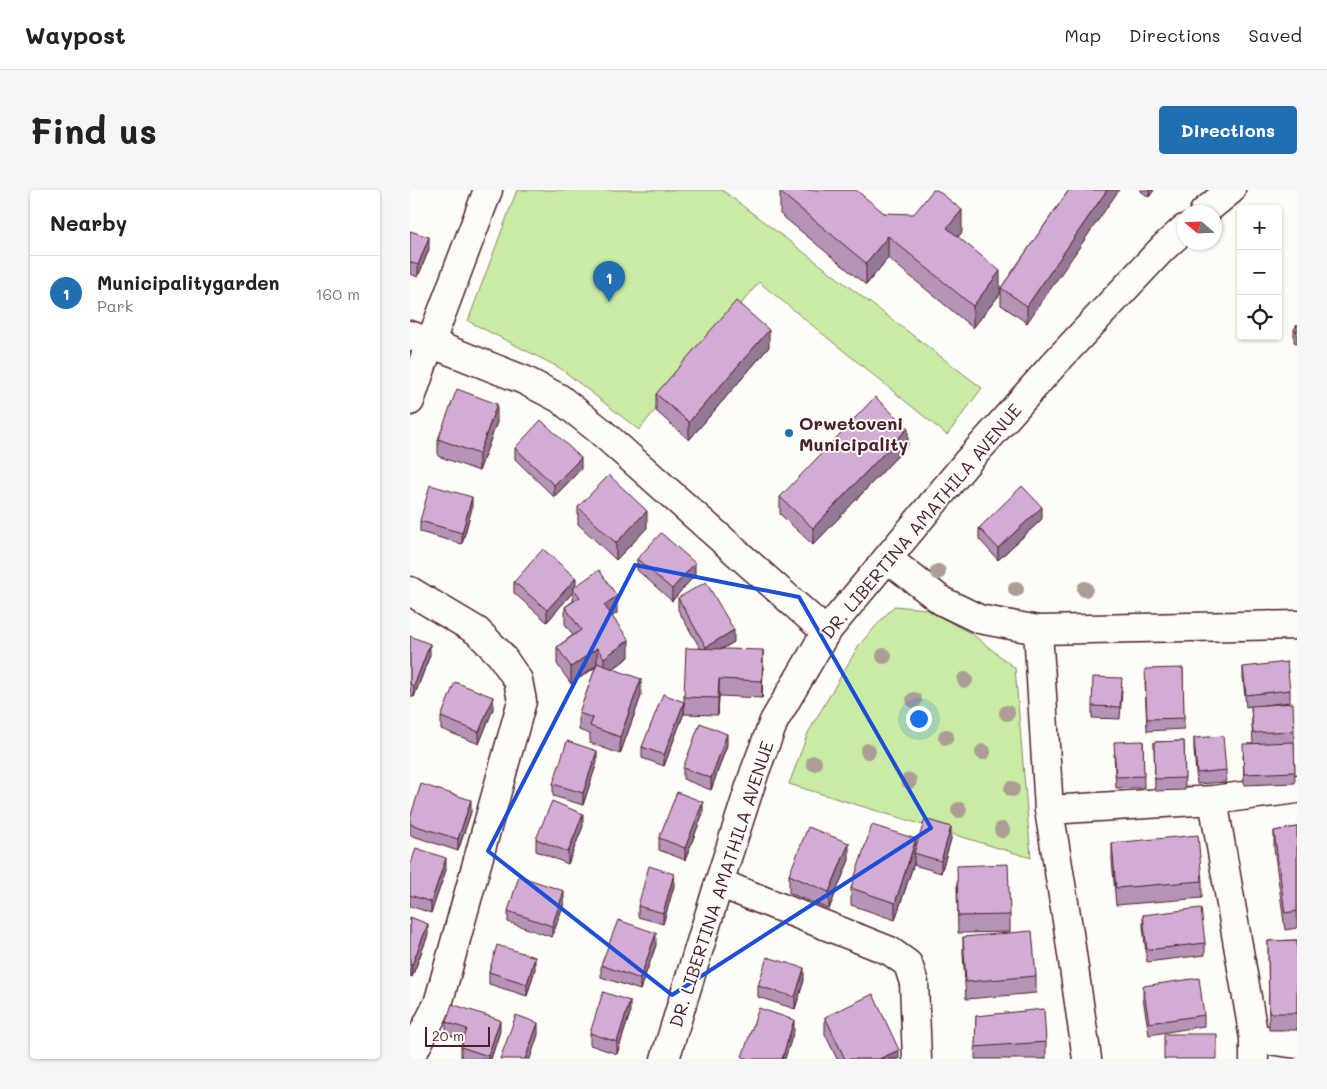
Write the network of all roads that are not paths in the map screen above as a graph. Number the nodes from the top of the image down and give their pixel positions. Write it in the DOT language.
graph roads {
  1 [pos="488,190"];
  2 [pos="1231,190"];
  3 [pos="1213,205"];
  4 [pos="1177,235"];
  5 [pos="420,339"];
  6 [pos="410,401"];
  7 [pos="888,559"];
  8 [pos="410,591"];
  9 [pos="1297,625"];
  10 [pos="1038,630"];
  11 [pos="826,632"];
  12 [pos="1297,789"];
  13 [pos="1213,800"];
  14 [pos="1049,810"];
  15 [pos="719,884"];
  16 [pos="1297,1044"];
  17 [pos="1254,1048"];
  18 [pos="410,1051"];
  19 [pos="665,1059"];
  20 [pos="917,1059"];
  21 [pos="1087,1059"];
  1 -- 5 [label="street"];
  2 -- 3 [label="street"];
  4 -- 7 [label="street, DR. LIBERTINA AMATHILA AVENUE"];
  5 -- 6 [label="street"];
  5 -- 11 [label="street"];
  7 -- 10 [label="street"];
  7 -- 11 [label="street, DR. LIBERTINA AMATHILA AVENUE"];
  8 -- 18 [label="street"];
  9 -- 10 [label="street"];
  10 -- 14 [label="street"];
  11 -- 15 [label="street, DR. LIBERTINA AMATHILA AVENUE"];
  12 -- 13 [label="street"];
  13 -- 14 [label="street"];
  13 -- 17 [label="street"];
  14 -- 21 [label="street"];
  15 -- 19 [label="street, DR. LIBERTINA AMATHILA AVENUE"];
  15 -- 20 [label="street"];
  16 -- 17 [label="street"];
}
